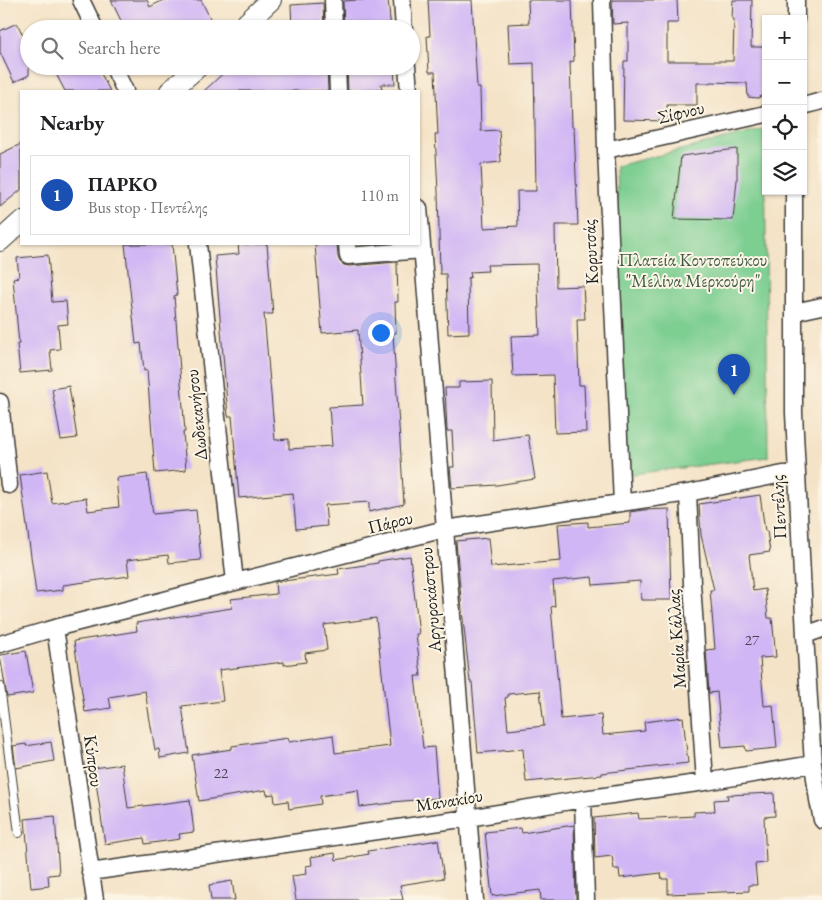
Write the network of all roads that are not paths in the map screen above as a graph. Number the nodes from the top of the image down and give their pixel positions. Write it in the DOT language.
graph roads {
  1 [pos="81,0"];
  2 [pos="271,0"];
  3 [pos="333,0"];
  4 [pos="402,0"];
  5 [pos="602,0"];
  6 [pos="796,0"];
  7 [pos="796,15"];
  8 [pos="91,20"];
  9 [pos="250,20"];
  10 [pos="334,20"];
  11 [pos="403,20"];
  12 [pos="118,75"];
  13 [pos="188,75"];
  14 [pos="337,75"];
  15 [pos="408,75"];
  16 [pos="125,90"];
  17 [pos="171,90"];
  18 [pos="338,90"];
  19 [pos="409,90"];
  20 [pos="822,101"];
  21 [pos="807,105"];
  22 [pos="762,115"];
  23 [pos="606,150"];
  24 [pos="794,195"];
  25 [pos="420,222"];
  26 [pos="20,223"];
  27 [pos="0,241"];
  28 [pos="198,245"];
  29 [pos="347,245"];
  30 [pos="422,250"];
  31 [pos="822,306"];
  32 [pos="794,312"];
  33 [pos="0,402"];
  34 [pos="797,474"];
  35 [pos="8,485"];
  36 [pos="688,493"];
  37 [pos="622,503"];
  38 [pos="445,529"];
  39 [pos="234,582"];
  40 [pos="55,628"];
  41 [pos="822,629"];
  42 [pos="804,635"];
  43 [pos="0,644"];
  44 [pos="0,686"];
  45 [pos="813,764"];
  46 [pos="705,782"];
  47 [pos="583,799"];
  48 [pos="468,818"];
  49 [pos="822,820"];
  50 [pos="20,833"];
  51 [pos="90,872"];
  52 [pos="95,900"];
  53 [pos="475,900"];
  54 [pos="586,900"];
  1 -- 8 [label="street"];
  2 -- 9 [label="street"];
  3 -- 10 [label="street"];
  4 -- 11 [label="street"];
  5 -- 23 [label="street, Κορυτσάς"];
  6 -- 7 [label="street"];
  12 -- 16 [label="street"];
  13 -- 17 [label="street"];
  14 -- 18 [label="street"];
  15 -- 19 [label="street"];
  20 -- 21 [label="street"];
  22 -- 23 [label="street, Σίφνου"];
  23 -- 37 [label="street, Κορυτσάς"];
  24 -- 32 [label="street, Πεντέλης"];
  25 -- 30 [label="street, Αργυροκάστρου"];
  26 -- 27 [label="street"];
  28 -- 39 [label="street, Δωδεκανήσου"];
  29 -- 30 [label="street"];
  30 -- 38 [label="street, Αργυροκάστρου"];
  31 -- 32 [label="street"];
  32 -- 34 [label="street, Πεντέλης"];
  33 -- 35 [label="street"];
  34 -- 36 [label="street, Πάρου"];
  34 -- 42 [label="street, Πεντέλης"];
  36 -- 37 [label="street, Πάρου"];
  36 -- 46 [label="street, Μαρία Κάλλας"];
  37 -- 38 [label="street, Πάρου"];
  38 -- 39 [label="street, Πάρου"];
  38 -- 48 [label="street, Αργυροκάστρου"];
  39 -- 40 [label="street, Πάρου"];
  40 -- 43 [label="street, Πάρου"];
  40 -- 51 [label="street, Κύπρου"];
  41 -- 42 [label="street"];
  42 -- 45 [label="street, Πεντέλης"];
  44 -- 50 [label="lane"];
  45 -- 46 [label="street, Μανακίου"];
  45 -- 49 [label="street, Πεντέλης"];
  46 -- 47 [label="street, Μανακίου"];
  47 -- 48 [label="street, Μανακίου"];
  47 -- 54 [label="street"];
  48 -- 51 [label="street, Μανακίου"];
  48 -- 53 [label="street, Αργυροκάστρου"];
  51 -- 52 [label="street, Κύπρου"];
}
